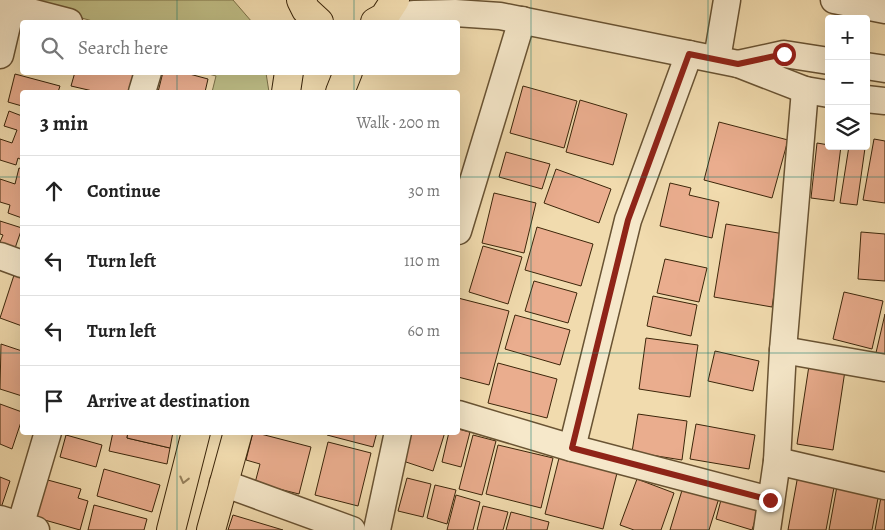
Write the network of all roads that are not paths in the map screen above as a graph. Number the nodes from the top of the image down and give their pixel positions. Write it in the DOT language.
graph roads {
  1 [pos="299,0"];
  2 [pos="460,0"];
  3 [pos="727,0"];
  4 [pos="834,0"];
  5 [pos="12,3"];
  6 [pos="885,10"];
  7 [pos="385,13"];
  8 [pos="511,18"];
  9 [pos="63,20"];
  10 [pos="295,20"];
  11 [pos="317,20"];
  12 [pos="689,54"];
  13 [pos="0,55"];
  14 [pos="825,59"];
  15 [pos="727,61"];
  16 [pos="870,67"];
  17 [pos="885,69"];
  18 [pos="147,75"];
  19 [pos="289,75"];
  20 [pos="347,75"];
  21 [pos="143,90"];
  22 [pos="286,90"];
  23 [pos="341,90"];
  24 [pos="817,92"];
  25 [pos="870,99"];
  26 [pos="885,101"];
  27 [pos="460,222"];
  28 [pos="0,256"];
  29 [pos="20,263"];
  30 [pos="783,350"];
  31 [pos="885,368"];
  32 [pos="460,415"];
  33 [pos="47,435"];
  34 [pos="195,435"];
  35 [pos="237,435"];
  36 [pos="397,435"];
  37 [pos="572,448"];
  38 [pos="777,461"];
  39 [pos="224,483"];
  40 [pos="885,486"];
  41 [pos="770,500"];
  42 [pos="19,526"];
  43 [pos="171,530"];
  44 [pos="211,530"];
  45 [pos="352,530"];
  46 [pos="377,530"];
  47 [pos="767,530"];
  1 -- 10 [label="main road"];
  1 -- 11 [label="main road"];
  2 -- 8 [label="street"];
  3 -- 15 [label="street"];
  4 -- 6 [label="street"];
  5 -- 9 [label="street"];
  5 -- 13 [label="street"];
  7 -- 8 [label="street"];
  8 -- 12 [label="street"];
  8 -- 27 [label="street"];
  12 -- 15 [label="street"];
  12 -- 37 [label="street"];
  14 -- 15 [label="street"];
  15 -- 24 [label="street"];
  16 -- 17 [label="street"];
  18 -- 21 [label="street"];
  19 -- 22 [label="main road"];
  20 -- 23 [label="main road"];
  24 -- 30 [label="street"];
  25 -- 26 [label="street"];
  28 -- 29 [label="street"];
  30 -- 31 [label="street"];
  30 -- 38 [label="street"];
  32 -- 37 [label="street"];
  33 -- 42 [label="street"];
  34 -- 43 [label="main road, one-way"];
  35 -- 39 [label="main road"];
  36 -- 46 [label="street"];
  37 -- 41 [label="street"];
  38 -- 40 [label="street"];
  38 -- 41 [label="street"];
  39 -- 44 [label="main road"];
  39 -- 45 [label="street"];
  41 -- 47 [label="street"];
}
